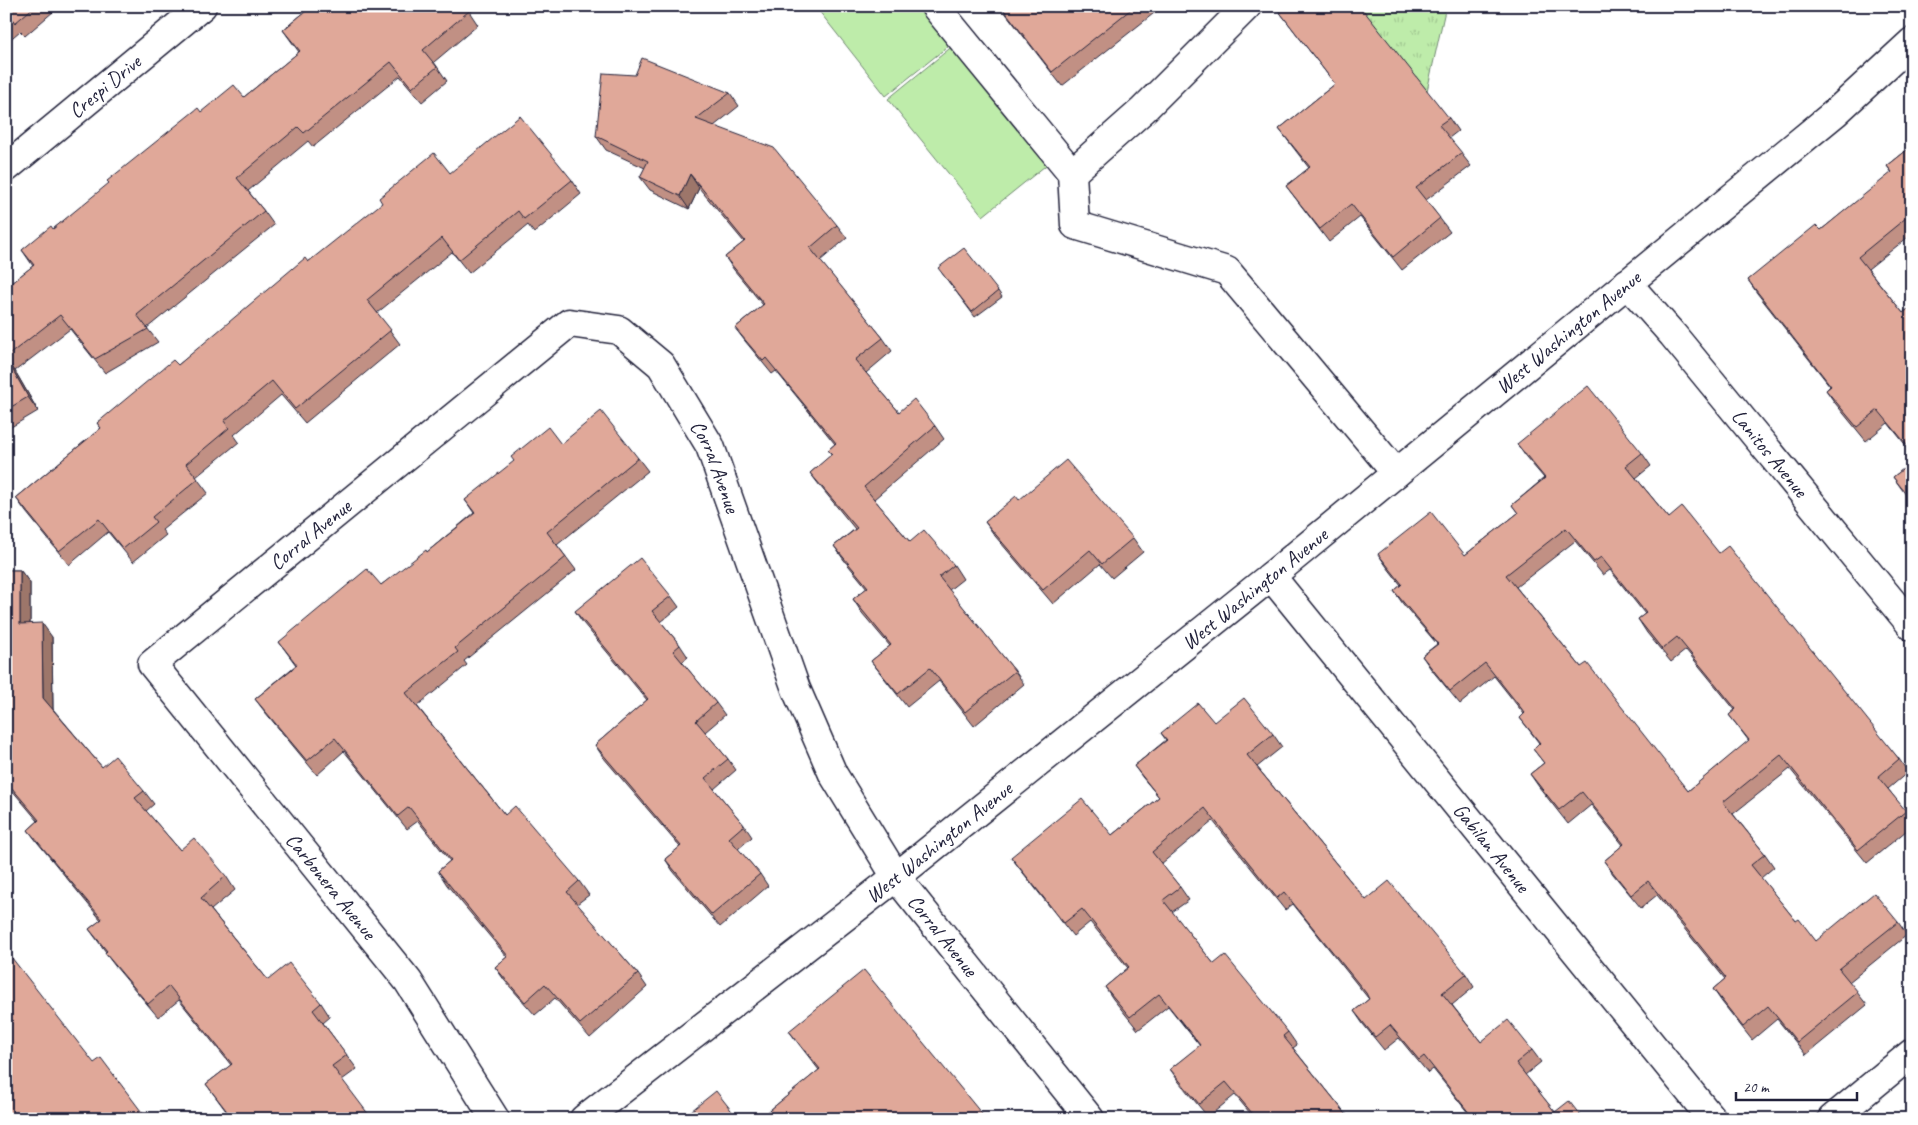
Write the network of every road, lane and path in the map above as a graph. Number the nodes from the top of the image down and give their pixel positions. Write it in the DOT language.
graph roads {
  1 [pos="202,6"];
  2 [pos="935,6"];
  3 [pos="1247,6"];
  4 [pos="1912,42"];
  5 [pos="6,168"];
  6 [pos="1072,173"];
  7 [pos="1627,284"];
  8 [pos="1396,473"];
  9 [pos="1272,576"];
  10 [pos="1912,626"];
  11 [pos="152,664"];
  12 [pos="896,877"];
  13 [pos="1912,1053"];
  14 [pos="495,1119"];
  15 [pos="584,1119"];
  16 [pos="1090,1119"];
  17 [pos="1712,1119"];
  18 [pos="1832,1119"];
  1 -- 5 [label="street, Crespi Drive"];
  2 -- 6 [label="street"];
  3 -- 6 [label="street"];
  4 -- 7 [label="street, West Washington Avenue"];
  6 -- 8 [label="street"];
  7 -- 8 [label="street, West Washington Avenue"];
  7 -- 10 [label="street, Lanitos Avenue"];
  8 -- 9 [label="street, West Washington Avenue"];
  9 -- 12 [label="street, West Washington Avenue"];
  9 -- 17 [label="street, Gabilan Avenue"];
  11 -- 12 [label="street, Corral Avenue"];
  11 -- 14 [label="street, Carbonera Avenue"];
  12 -- 15 [label="street, West Washington Avenue"];
  12 -- 16 [label="street, Corral Avenue"];
  13 -- 18 [label="street"];
}
